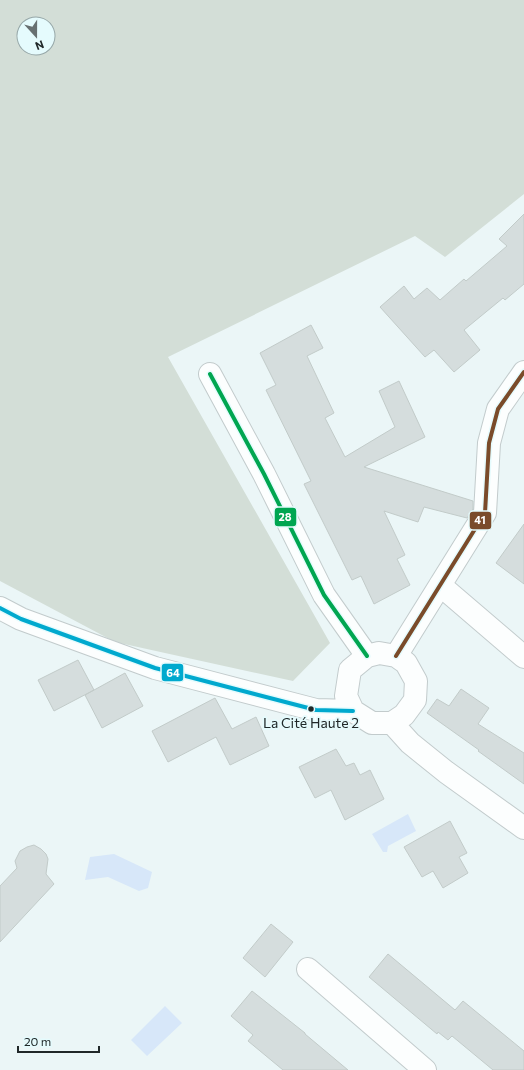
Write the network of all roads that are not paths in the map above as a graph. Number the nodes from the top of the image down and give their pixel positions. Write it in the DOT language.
graph roads {
  1 [pos="524,372"];
  2 [pos="210,374"];
  3 [pos="440,585"];
  4 [pos="0,608"];
  5 [pos="367,656"];
  6 [pos="396,656"];
  7 [pos="524,657"];
  8 [pos="353,711"];
  9 [pos="392,723"];
  10 [pos="524,828"];
  11 [pos="308,969"];
  12 [pos="425,1070"];
  1 -- 3 [label="street"];
  2 -- 5 [label="street"];
  3 -- 6 [label="street"];
  3 -- 7 [label="street"];
  4 -- 8 [label="street"];
  5 -- 6 [label="street"];
  5 -- 8 [label="street"];
  6 -- 9 [label="street"];
  8 -- 9 [label="street"];
  9 -- 10 [label="street"];
  11 -- 12 [label="street"];
}
